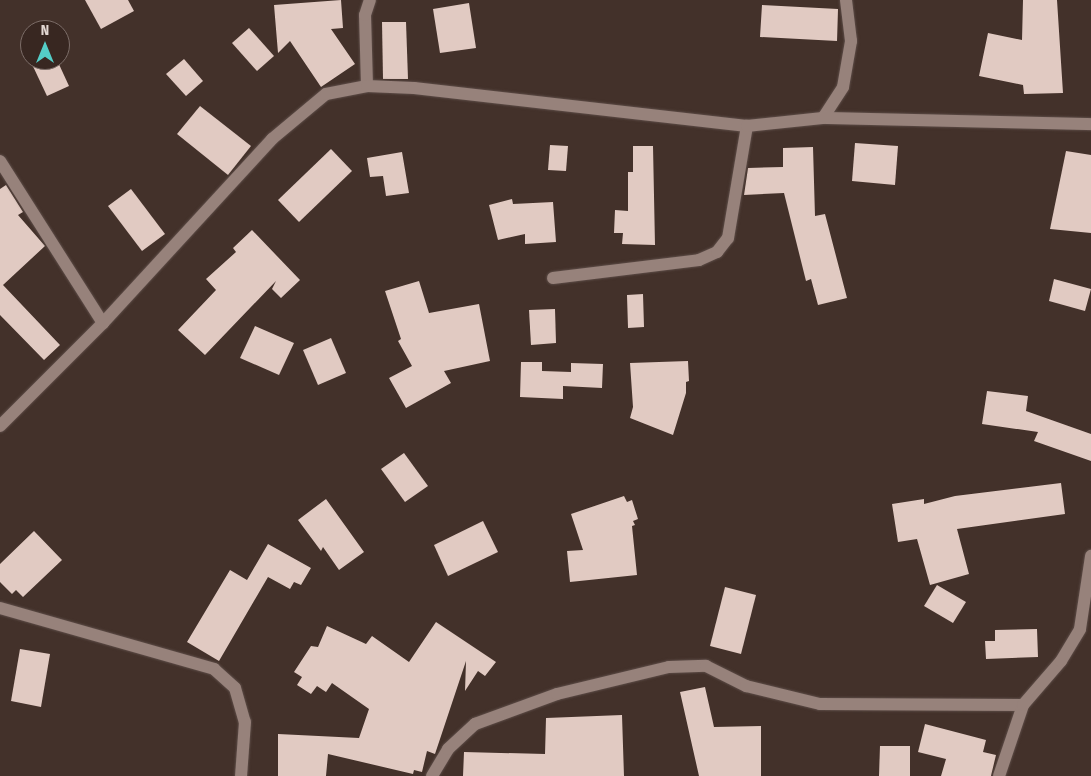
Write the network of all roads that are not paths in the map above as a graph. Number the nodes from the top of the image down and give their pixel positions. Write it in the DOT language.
graph roads {
  1 [pos="370,0"];
  2 [pos="846,0"];
  3 [pos="367,86"];
  4 [pos="823,118"];
  5 [pos="1091,124"];
  6 [pos="747,126"];
  7 [pos="0,162"];
  8 [pos="552,278"];
  9 [pos="103,323"];
  10 [pos="0,426"];
  11 [pos="1091,556"];
  12 [pos="0,608"];
  13 [pos="1023,705"];
  14 [pos="241,776"];
  15 [pos="432,776"];
  16 [pos="999,776"];
  1 -- 3 [label="street"];
  2 -- 4 [label="street"];
  3 -- 6 [label="street"];
  3 -- 9 [label="street"];
  4 -- 5 [label="street"];
  4 -- 6 [label="street"];
  6 -- 8 [label="street"];
  7 -- 9 [label="street"];
  9 -- 10 [label="street"];
  11 -- 13 [label="street"];
  12 -- 14 [label="street"];
  13 -- 15 [label="street"];
  13 -- 16 [label="street"];
}
